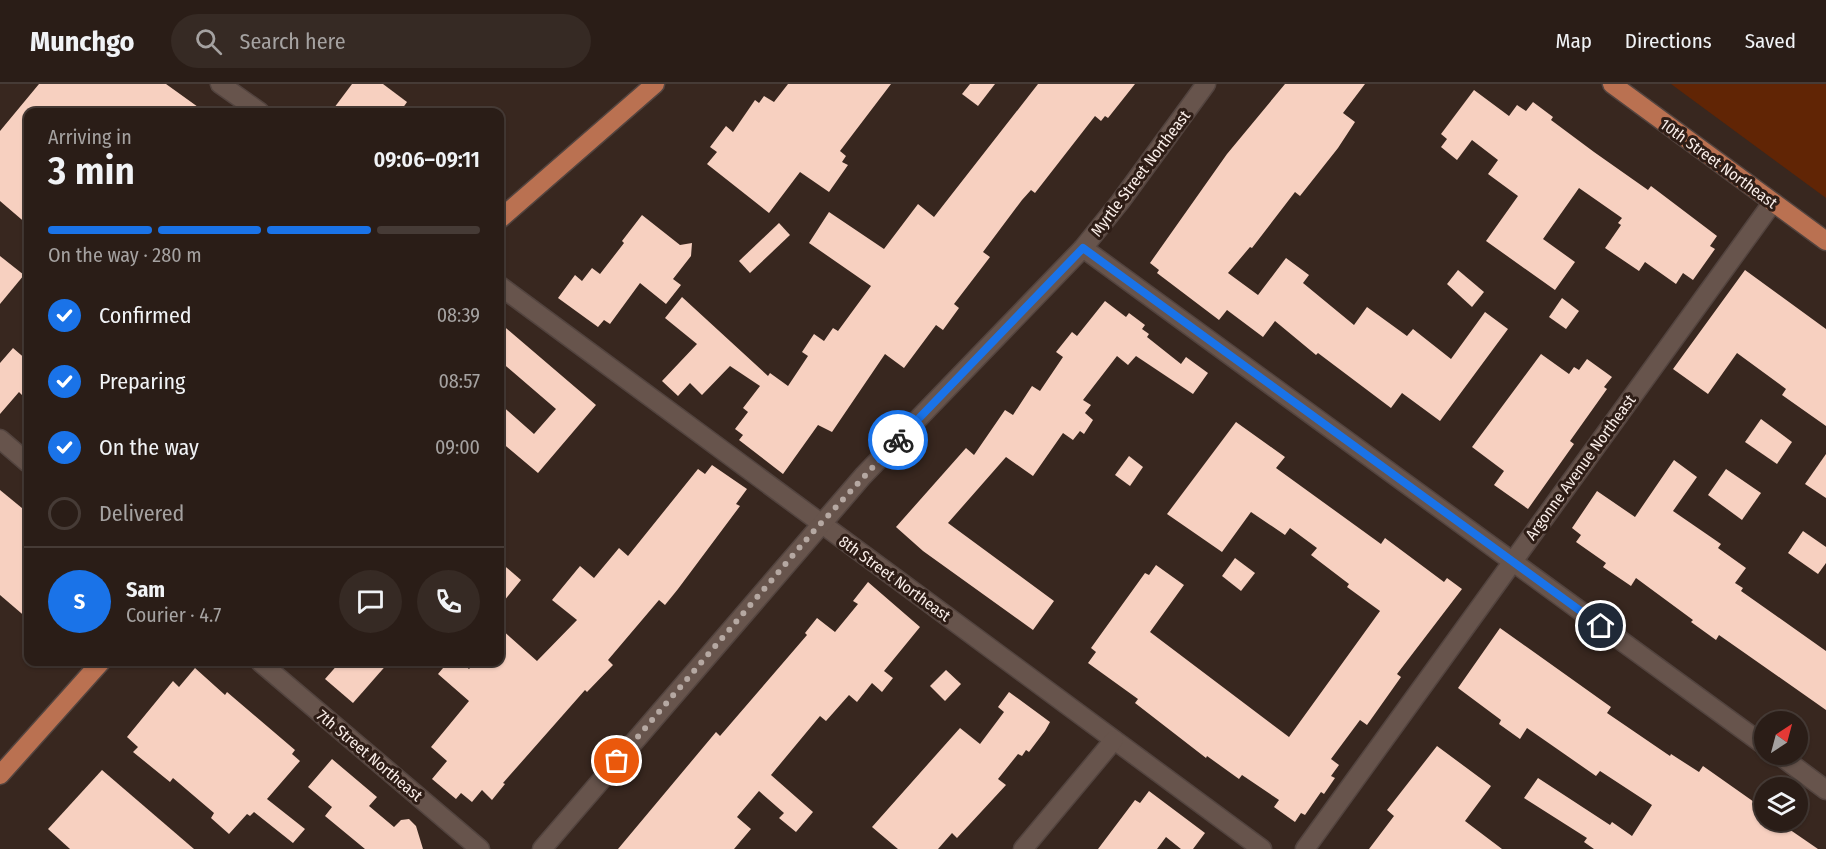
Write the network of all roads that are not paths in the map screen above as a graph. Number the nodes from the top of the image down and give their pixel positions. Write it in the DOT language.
graph roads {
  1 [pos="220,84"];
  2 [pos="655,84"];
  3 [pos="1206,84"];
  4 [pos="1612,84"];
  5 [pos="254,108"];
  6 [pos="1773,202"];
  7 [pos="504,216"];
  8 [pos="1826,241"];
  9 [pos="1083,248"];
  10 [pos="504,289"];
  11 [pos="0,439"];
  12 [pos="24,460"];
  13 [pos="821,523"];
  14 [pos="1514,562"];
  15 [pos="97,666"];
  16 [pos="265,666"];
  17 [pos="1754,738"];
  18 [pos="1114,740"];
  19 [pos="1793,765"];
  20 [pos="0,775"];
  21 [pos="1826,790"];
  22 [pos="480,849"];
  23 [pos="542,849"];
  24 [pos="1023,849"];
  25 [pos="1262,849"];
  26 [pos="1305,849"];
  1 -- 5 [label="street"];
  2 -- 7 [label="main road"];
  3 -- 9 [label="street, Myrtle Street Northeast"];
  4 -- 6 [label="main road, 10th Street Northeast"];
  6 -- 8 [label="main road, 10th Street Northeast"];
  6 -- 14 [label="street, Argonne Avenue Northeast"];
  9 -- 13 [label="street, Myrtle Street Northeast"];
  9 -- 14 [label="street"];
  10 -- 13 [label="street, 8th Street Northeast"];
  11 -- 12 [label="street"];
  13 -- 18 [label="street, 8th Street Northeast"];
  13 -- 23 [label="street, Myrtle Street Northeast"];
  14 -- 17 [label="street"];
  14 -- 26 [label="street, Argonne Avenue Northeast"];
  15 -- 20 [label="main road"];
  16 -- 22 [label="street, 7th Street Northeast"];
  18 -- 24 [label="street"];
  18 -- 25 [label="street, 8th Street Northeast"];
  19 -- 21 [label="street"];
}
